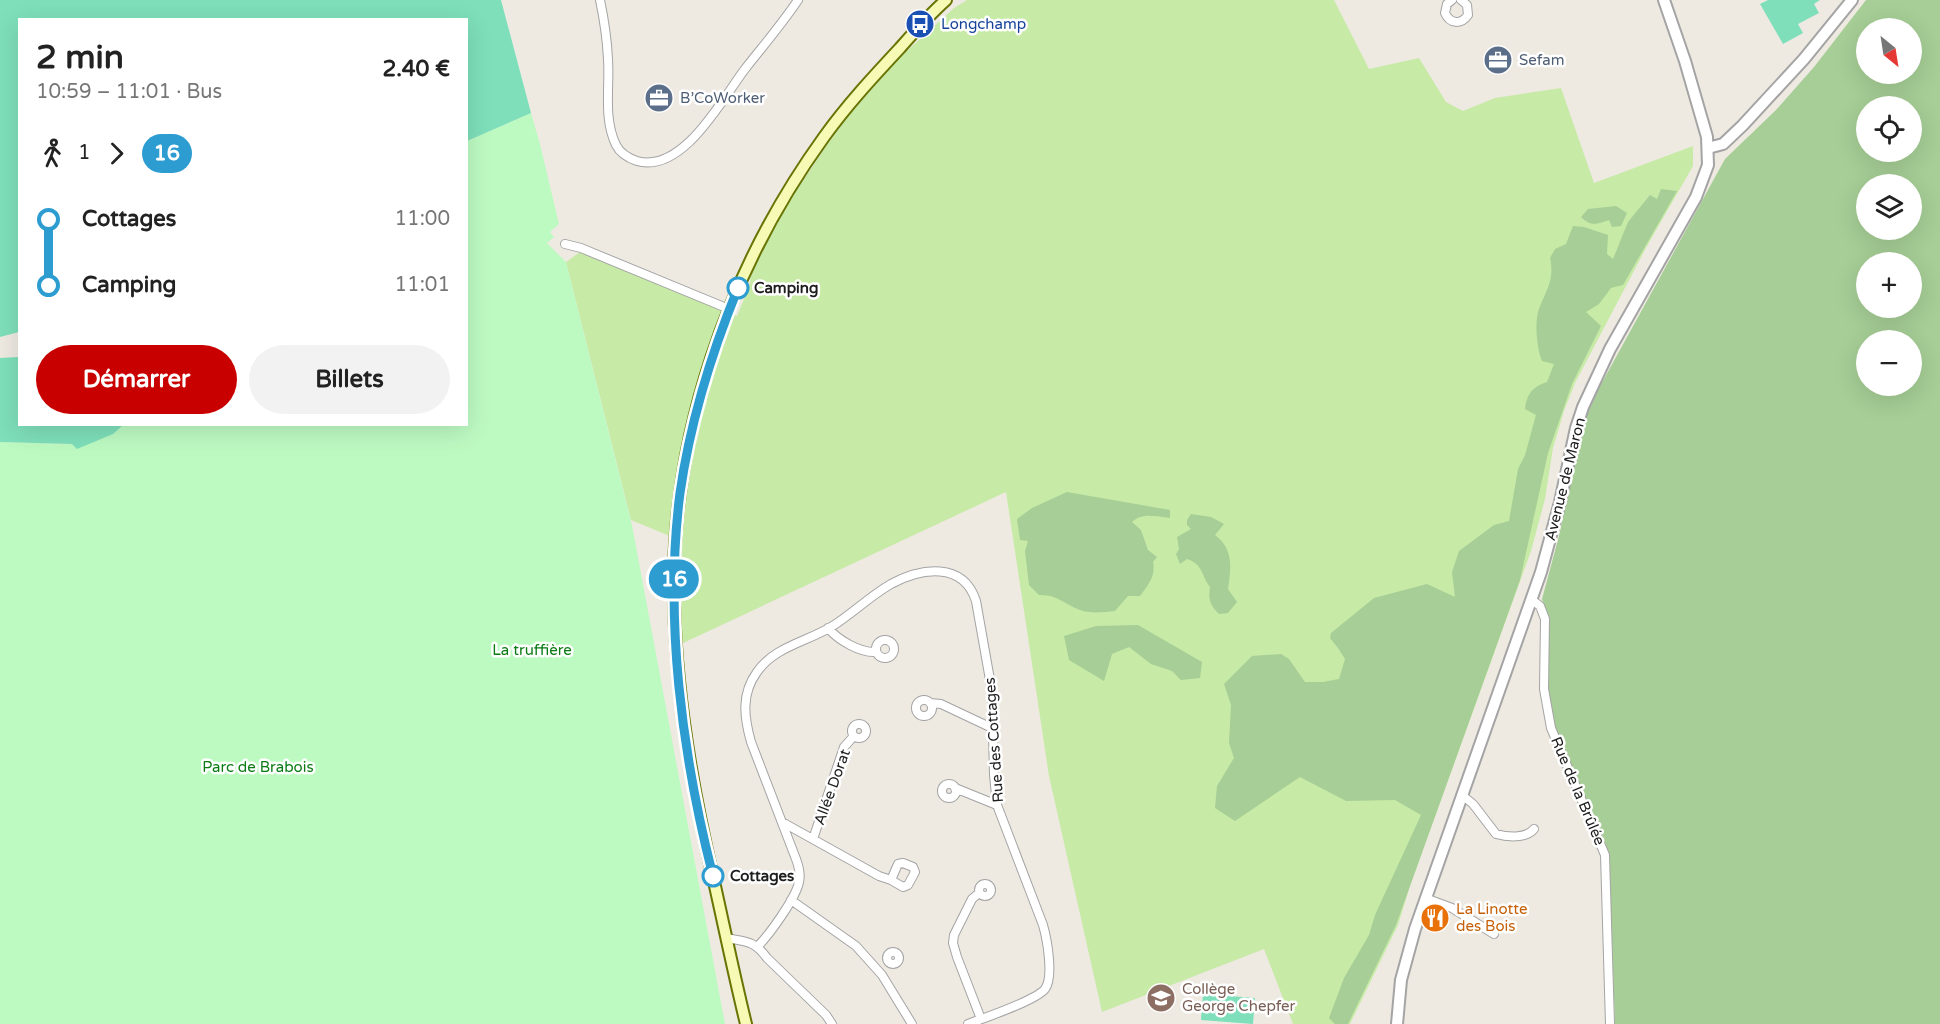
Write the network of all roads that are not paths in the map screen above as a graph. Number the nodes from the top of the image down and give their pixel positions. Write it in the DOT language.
graph roads {
  1 [pos="600,0"];
  2 [pos="798,0"];
  3 [pos="946,0"];
  4 [pos="957,0"];
  5 [pos="1452,0"];
  6 [pos="1461,0"];
  7 [pos="1664,0"];
  8 [pos="1852,0"];
  9 [pos="900,48"];
  10 [pos="1708,148"];
  11 [pos="565,244"];
  12 [pos="729,309"];
  13 [pos="1532,600"];
  14 [pos="828,628"];
  15 [pos="876,652"];
  16 [pos="930,703"];
  17 [pos="994,729"];
  18 [pos="853,737"];
  19 [pos="956,788"];
  20 [pos="1462,795"];
  21 [pos="998,805"];
  22 [pos="782,822"];
  23 [pos="1534,829"];
  24 [pos="813,839"];
  25 [pos="891,880"];
  26 [pos="980,893"];
  27 [pos="1425,898"];
  28 [pos="791,900"];
  29 [pos="1494,934"];
  30 [pos="726,938"];
  31 [pos="758,946"];
  32 [pos="890,964"];
  33 [pos="882,975"];
  34 [pos="986,1020"];
  35 [pos="746,1024"];
  36 [pos="832,1024"];
  37 [pos="912,1024"];
  38 [pos="968,1024"];
  39 [pos="1396,1024"];
  40 [pos="1610,1024"];
  1 -- 2 [label="street"];
  3 -- 9 [label="main road"];
  4 -- 9 [label="main road"];
  5 -- 6 [label="street"];
  7 -- 10 [label="street, Avenue de Maron"];
  8 -- 10 [label="street"];
  9 -- 12 [label="main road"];
  10 -- 13 [label="street, Avenue de Maron"];
  11 -- 12 [label="street"];
  12 -- 30 [label="main road"];
  13 -- 20 [label="street, Avenue de Maron"];
  13 -- 40 [label="street, Rue de la Brûlée"];
  14 -- 15 [label="street"];
  14 -- 17 [label="street, Rue des Cottages"];
  14 -- 22 [label="street, Rue des Cottages"];
  16 -- 17 [label="street"];
  17 -- 21 [label="street, Rue des Cottages"];
  18 -- 24 [label="street, Allée Dorat"];
  19 -- 21 [label="street"];
  20 -- 23 [label="street"];
  20 -- 27 [label="street, Avenue de Maron"];
  21 -- 34 [label="street, Rue des Cottages"];
  22 -- 24 [label="street"];
  22 -- 28 [label="street, Rue des Cottages"];
  24 -- 25 [label="street"];
  26 -- 34 [label="street"];
  27 -- 29 [label="street"];
  27 -- 39 [label="street, Avenue de Maron"];
  28 -- 31 [label="street, Rue des Cottages"];
  28 -- 33 [label="street"];
  30 -- 31 [label="street"];
  30 -- 35 [label="main road"];
  31 -- 36 [label="street"];
  32 -- 33 [label="street"];
  33 -- 37 [label="street"];
  34 -- 38 [label="street, Rue des Cottages"];
}
